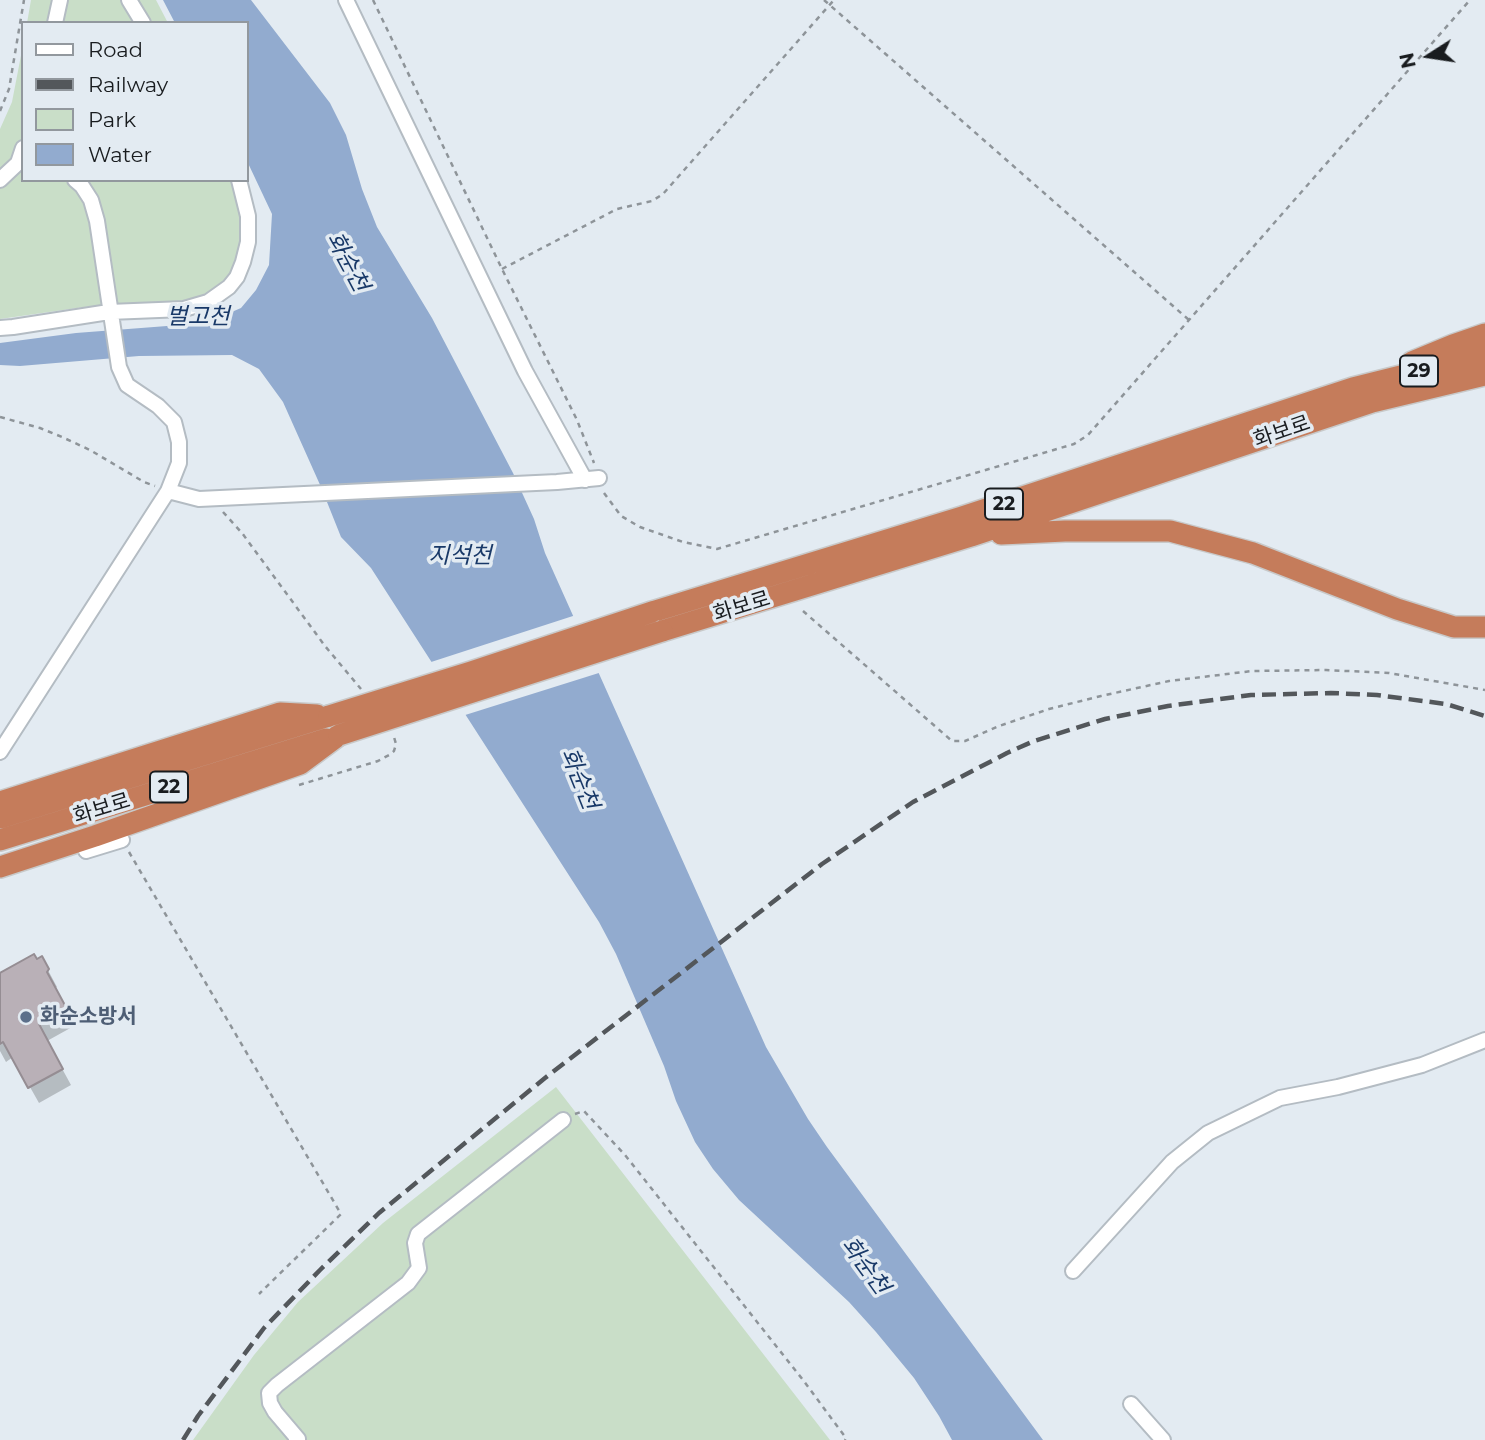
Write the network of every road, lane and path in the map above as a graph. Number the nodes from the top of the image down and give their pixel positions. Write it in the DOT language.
graph roads {
  1 [pos="24,0"];
  2 [pos="60,0"];
  3 [pos="129,0"];
  4 [pos="346,0"];
  5 [pos="373,0"];
  6 [pos="824,0"];
  7 [pos="834,0"];
  8 [pos="1470,0"];
  9 [pos="830,5"];
  10 [pos="55,21"];
  11 [pos="142,21"];
  12 [pos="0,111"];
  13 [pos="20,163"];
  14 [pos="0,165"];
  15 [pos="0,180"];
  16 [pos="77,182"];
  17 [pos="240,182"];
  18 [pos="502,269"];
  19 [pos="110,315"];
  20 [pos="1189,320"];
  21 [pos="0,328"];
  22 [pos="1485,334"];
  23 [pos="1485,355"];
  24 [pos="1485,375"];
  25 [pos="1353,388"];
  26 [pos="0,416"];
  27 [pos="592,479"];
  28 [pos="168,491"];
  29 [pos="208,498"];
  30 [pos="971,536"];
  31 [pos="803,611"];
  32 [pos="1485,627"];
  33 [pos="1485,690"];
  34 [pos="366,694"];
  35 [pos="334,725"];
  36 [pos="394,736"];
  37 [pos="0,752"];
  38 [pos="293,787"];
  39 [pos="0,802"];
  40 [pos="0,818"];
  41 [pos="0,840"];
  42 [pos="122,840"];
  43 [pos="83,841"];
  44 [pos="0,867"];
  45 [pos="1485,1040"];
  46 [pos="562,1120"];
  47 [pos="1073,1271"];
  48 [pos="259,1294"];
  49 [pos="1131,1404"];
  50 [pos="297,1440"];
  51 [pos="845,1440"];
  52 [pos="1163,1440"];
  1 -- 12 [label="path"];
  2 -- 10 [label="street"];
  3 -- 11 [label="street"];
  4 -- 27 [label="street"];
  5 -- 18 [label="path"];
  6 -- 9 [label="path"];
  7 -- 9 [label="path"];
  8 -- 20 [label="path"];
  9 -- 18 [label="path"];
  9 -- 20 [label="path"];
  13 -- 14 [label="street"];
  13 -- 15 [label="street"];
  16 -- 19 [label="street"];
  17 -- 19 [label="street"];
  18 -- 27 [label="path"];
  19 -- 21 [label="street"];
  19 -- 28 [label="street"];
  20 -- 27 [label="path"];
  22 -- 25 [label="highway, 22"];
  23 -- 25 [label="highway, 화보로 / 29"];
  24 -- 30 [label="highway, 화보로 / 22"];
  25 -- 35 [label="highway, 화보로 / 22, bridge"];
  26 -- 28 [label="path"];
  27 -- 29 [label="street"];
  28 -- 29 [label="street"];
  28 -- 37 [label="street"];
  29 -- 34 [label="path"];
  30 -- 32 [label="highway, 22"];
  30 -- 35 [label="highway, 화보로 / 22, bridge"];
  31 -- 33 [label="path"];
  35 -- 39 [label="highway"];
  35 -- 40 [label="highway, 화보로 / 22"];
  35 -- 41 [label="highway, 화보로 / 22"];
  35 -- 43 [label="highway"];
  36 -- 38 [label="path"];
  42 -- 43 [label="street"];
  42 -- 48 [label="path"];
  43 -- 44 [label="highway"];
  45 -- 47 [label="street"];
  46 -- 50 [label="street"];
  46 -- 51 [label="path"];
  49 -- 52 [label="street"];
}
